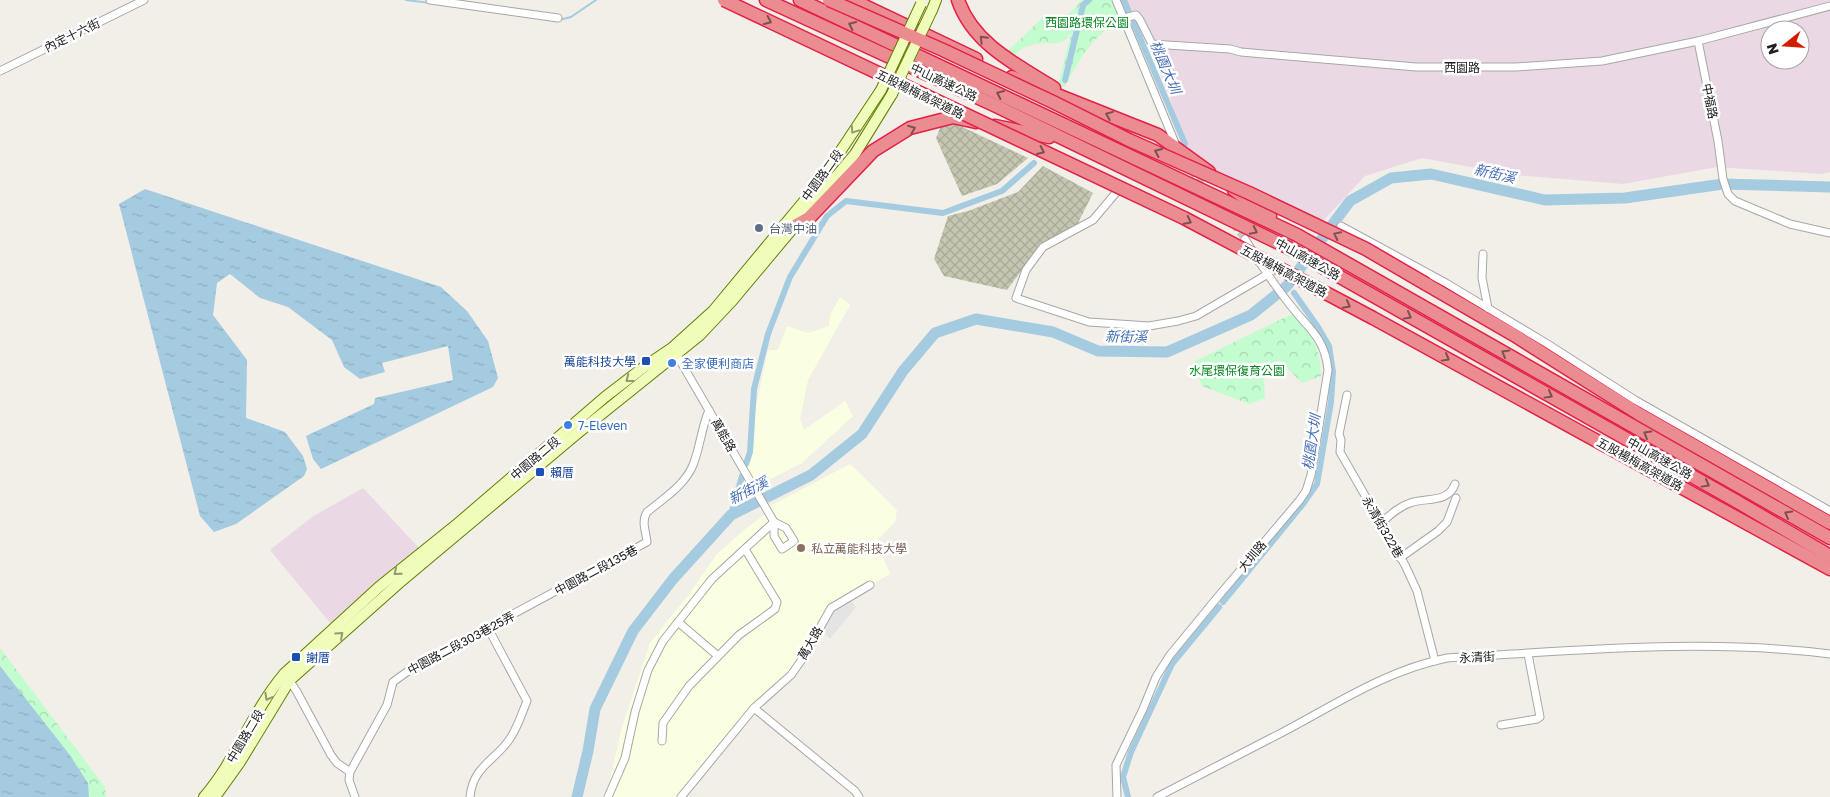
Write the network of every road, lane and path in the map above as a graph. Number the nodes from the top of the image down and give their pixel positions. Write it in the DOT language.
graph roads {
  1 [pos="144,0"];
  2 [pos="430,0"];
  3 [pos="724,0"];
  4 [pos="766,0"];
  5 [pos="800,0"];
  6 [pos="829,0"];
  7 [pos="852,0"];
  8 [pos="958,0"];
  9 [pos="1116,0"];
  10 [pos="922,2"];
  11 [pos="934,5"];
  12 [pos="1830,6"];
  13 [pos="558,18"];
  14 [pos="1124,18"];
  15 [pos="1698,41"];
  16 [pos="0,71"];
  17 [pos="1082,104"];
  18 [pos="1069,141"];
  19 [pos="1175,143"];
  20 [pos="1120,188"];
  21 [pos="795,226"];
  22 [pos="1341,226"];
  23 [pos="1830,233"];
  24 [pos="1296,235"];
  25 [pos="1245,239"];
  26 [pos="1483,254"];
  27 [pos="1269,276"];
  28 [pos="1488,308"];
  29 [pos="675,351"];
  30 [pos="1347,395"];
  31 [pos="709,410"];
  32 [pos="1456,484"];
  33 [pos="1456,498"];
  34 [pos="1830,510"];
  35 [pos="1830,523"];
  36 [pos="1380,524"];
  37 [pos="1830,538"];
  38 [pos="745,549"];
  39 [pos="1804,554"];
  40 [pos="1830,556"];
  41 [pos="1400,558"];
  42 [pos="1830,569"];
  43 [pos="1830,574"];
  44 [pos="870,585"];
  45 [pos="540,600"];
  46 [pos="678,622"];
  47 [pos="488,628"];
  48 [pos="1528,654"];
  49 [pos="1830,654"];
  50 [pos="718,656"];
  51 [pos="1435,661"];
  52 [pos="287,677"];
  53 [pos="754,708"];
  54 [pos="261,717"];
  55 [pos="1501,725"];
  56 [pos="662,741"];
  57 [pos="350,772"];
  58 [pos="204,797"];
  59 [pos="215,797"];
  60 [pos="355,797"];
  61 [pos="470,797"];
  62 [pos="608,797"];
  63 [pos="681,797"];
  64 [pos="859,797"];
  65 [pos="1117,797"];
  66 [pos="1156,797"];
  1 -- 16 [label="street, 內定十六街"];
  2 -- 13 [label="street"];
  3 -- 39 [label="highway, 五股楊梅高架道路, one-way, bridge"];
  4 -- 18 [label="highway, 中山高速公路"];
  24 -- 5 [label="highway, 中山高速公路, one-way"];
  35 -- 6 [label="highway, one-way, bridge"];
  7 -- 17 [label="highway"];
  17 -- 8 [label="highway, one-way"];
  9 -- 14 [label="street"];
  10 -- 29 [label="main road, 中園路二段, one-way, bridge"];
  11 -- 21 [label="main road, 中園路二段, bridge"];
  12 -- 15 [label="street, 西園路"];
  14 -- 15 [label="street, 西園路"];
  14 -- 19 [label="street"];
  15 -- 23 [label="street, 中福路"];
  24 -- 17 [label="highway, one-way"];
  21 -- 18 [label="highway, one-way"];
  18 -- 40 [label="highway, 中山高速公路, one-way"];
  20 -- 27 [label="street"];
  21 -- 29 [label="main road, 中園路二段"];
  22 -- 28 [label="street"];
  37 -- 24 [label="highway, 中山高速公路, one-way"];
  25 -- 27 [label="street"];
  26 -- 28 [label="street"];
  27 -- 65 [label="street, 大圳路"];
  28 -- 34 [label="street"];
  29 -- 31 [label="street, 萬能路"];
  29 -- 52 [label="main road, 中園路二段"];
  30 -- 36 [label="street, 永清街322巷"];
  31 -- 38 [label="street, 萬能路"];
  31 -- 45 [label="street, 中園路二段135巷"];
  32 -- 36 [label="street"];
  33 -- 41 [label="street"];
  36 -- 41 [label="street, 永清街322巷"];
  38 -- 46 [label="street"];
  38 -- 50 [label="street"];
  39 -- 42 [label="highway, 五股楊梅高架道路"];
  39 -- 43 [label="highway"];
  41 -- 51 [label="street, 永清街322巷"];
  44 -- 53 [label="street, 萬大路"];
  45 -- 47 [label="street, 中園路二段303巷25弄"];
  46 -- 50 [label="street"];
  46 -- 62 [label="street"];
  47 -- 57 [label="street, 中園路二段303巷25弄"];
  47 -- 61 [label="street"];
  48 -- 49 [label="street, 永清街"];
  48 -- 51 [label="street, 永清街"];
  48 -- 55 [label="street"];
  50 -- 56 [label="street"];
  51 -- 66 [label="street, 永清街"];
  52 -- 54 [label="main road, 中園路二段"];
  52 -- 57 [label="street"];
  53 -- 63 [label="street, 萬大路"];
  53 -- 64 [label="street"];
  54 -- 58 [label="main road, 中園路二段"];
  54 -- 59 [label="main road, 中園路二段"];
  57 -- 60 [label="street"];
}
